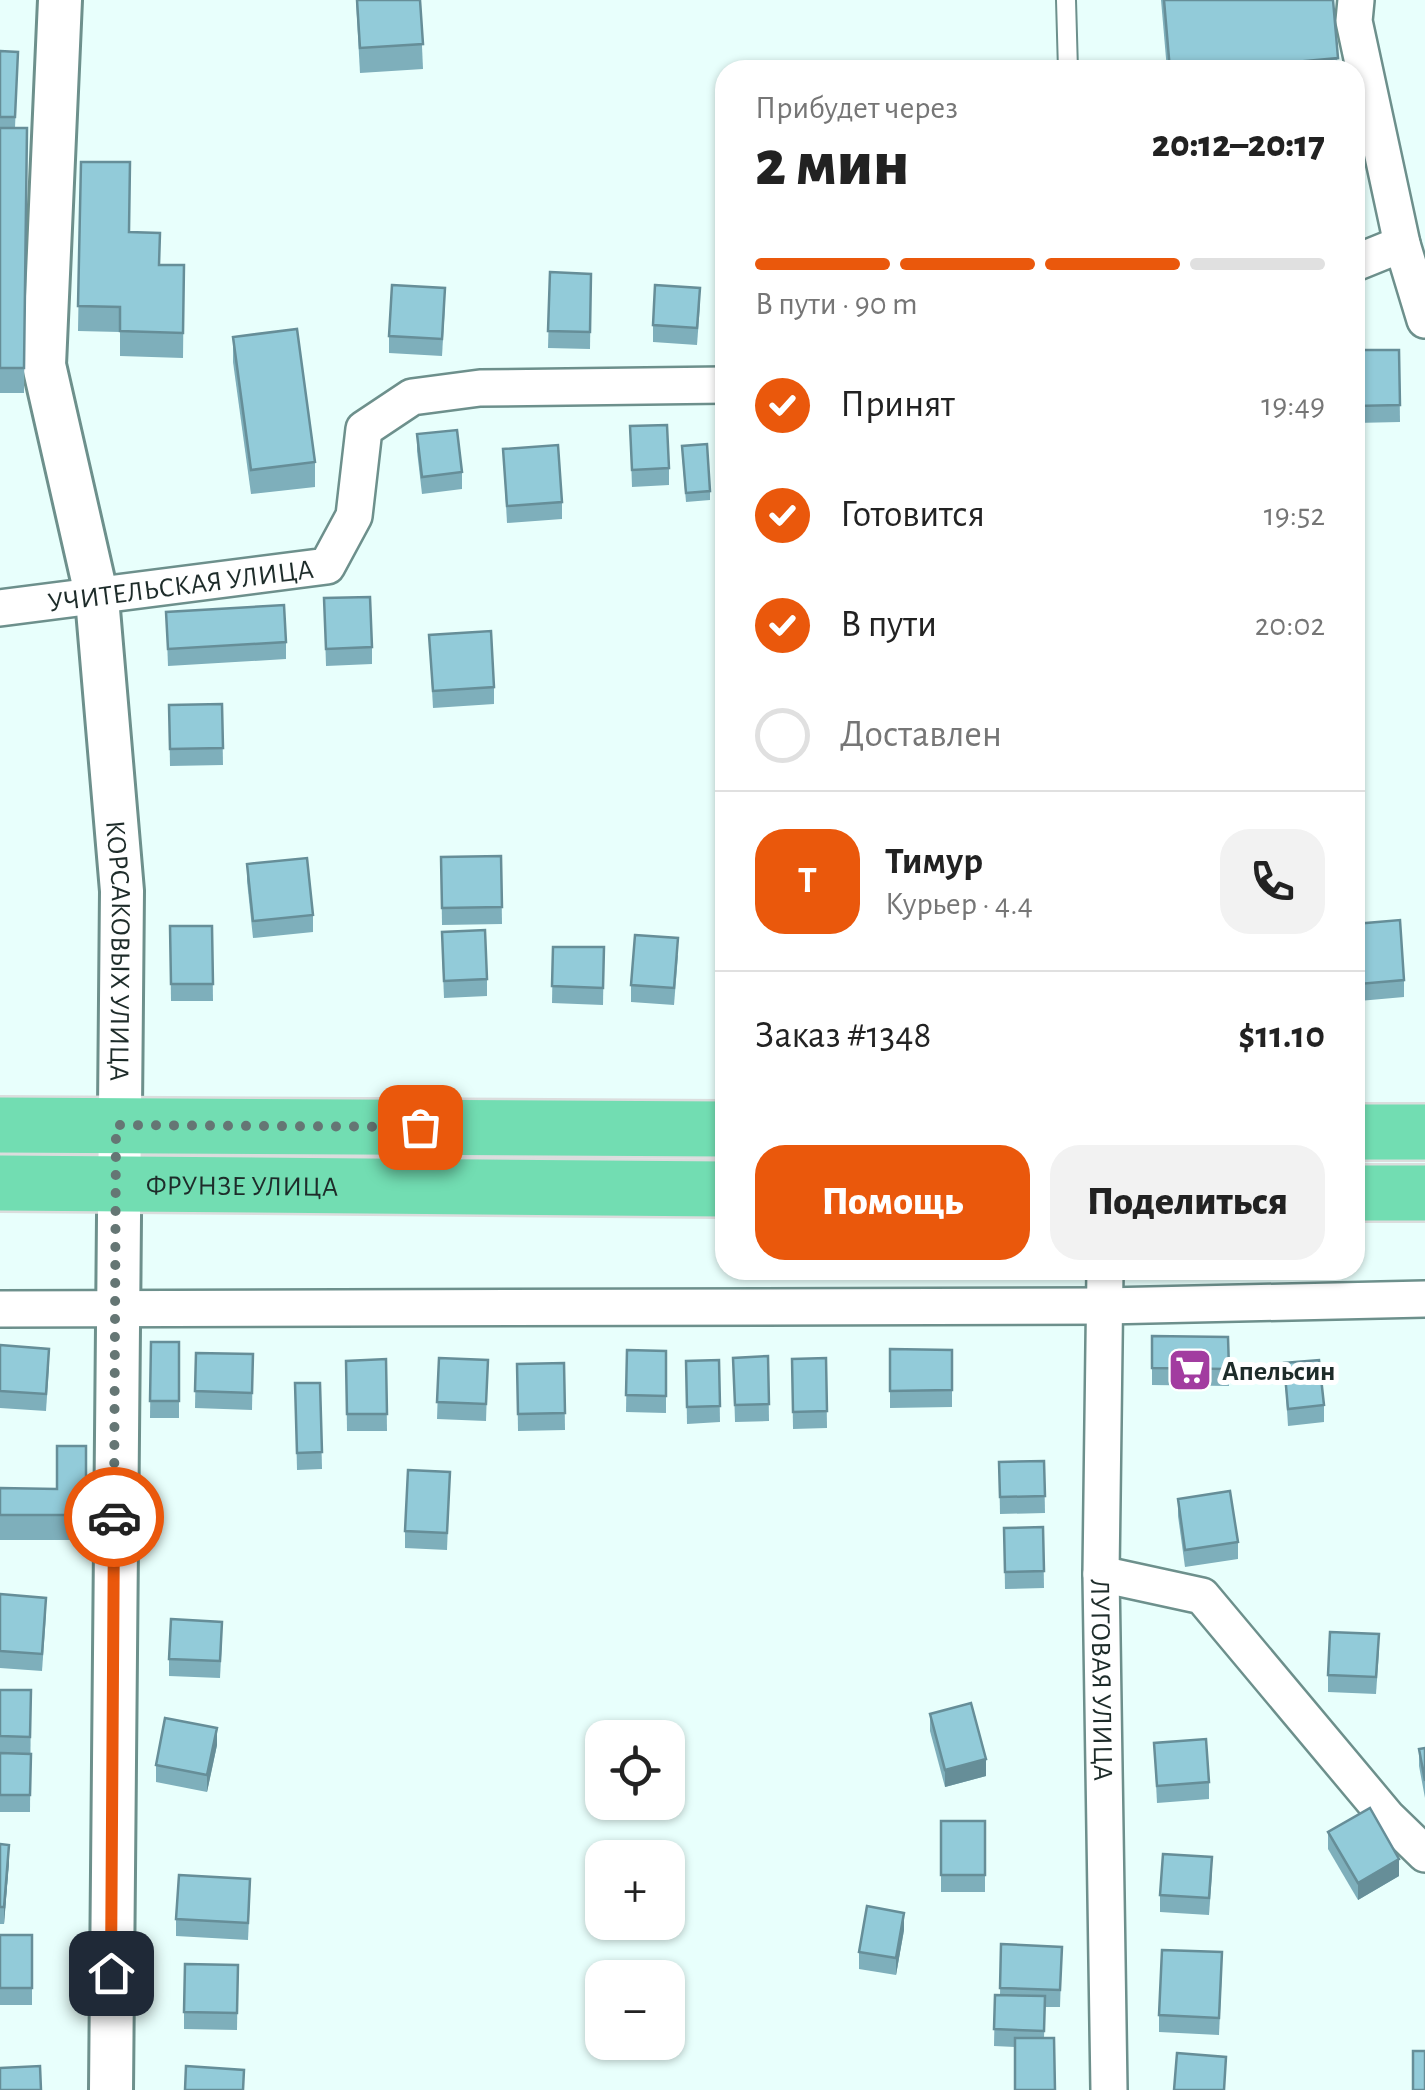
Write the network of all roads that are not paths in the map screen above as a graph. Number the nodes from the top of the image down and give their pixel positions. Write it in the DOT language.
graph roads {
  1 [pos="60,0"];
  2 [pos="1066,0"];
  3 [pos="1356,0"];
  4 [pos="1068,60"];
  5 [pos="1362,60"];
  6 [pos="1365,72"];
  7 [pos="1402,244"];
  8 [pos="1365,259"];
  9 [pos="1425,320"];
  10 [pos="715,386"];
  11 [pos="98,598"];
  12 [pos="0,608"];
  13 [pos="0,1125"];
  14 [pos="116,1125"];
  15 [pos="715,1128"];
  16 [pos="1365,1132"];
  17 [pos="1425,1132"];
  18 [pos="0,1183"];
  19 [pos="116,1184"];
  20 [pos="715,1189"];
  21 [pos="1365,1193"];
  22 [pos="1425,1193"];
  23 [pos="1106,1280"];
  24 [pos="1425,1298"];
  25 [pos="1105,1306"];
  26 [pos="115,1308"];
  27 [pos="0,1309"];
  28 [pos="1101,1574"];
  29 [pos="1425,1854"];
  30 [pos="111,2090"];
  31 [pos="1109,2090"];
  1 -- 11 [label="street, КОРСАКОВЫХ УЛИЦА"];
  2 -- 4 [label="lane"];
  3 -- 5 [label="street"];
  6 -- 7 [label="street"];
  7 -- 8 [label="street"];
  7 -- 9 [label="street"];
  10 -- 11 [label="street, УЧИТЕЛЬСКАЯ УЛИЦА"];
  11 -- 12 [label="street, УЧИТЕЛЬСКАЯ УЛИЦА"];
  11 -- 14 [label="street, КОРСАКОВЫХ УЛИЦА"];
  13 -- 14 [label="main road, ФРУНЗЕ УЛИЦА"];
  14 -- 15 [label="main road, ФРУНЗЕ УЛИЦА"];
  14 -- 19 [label="street, КОРСАКОВЫХ УЛИЦА"];
  16 -- 17 [label="main road"];
  18 -- 19 [label="main road, ФРУНЗЕ УЛИЦА"];
  19 -- 20 [label="main road, ФРУНЗЕ УЛИЦА"];
  19 -- 26 [label="street, КОРСАКОВЫХ УЛИЦА"];
  21 -- 22 [label="main road"];
  23 -- 25 [label="street, ЛУГОВАЯ УЛИЦА"];
  24 -- 25 [label="street"];
  25 -- 26 [label="street"];
  25 -- 28 [label="street, ЛУГОВАЯ УЛИЦА"];
  26 -- 27 [label="street"];
  26 -- 30 [label="street, КОРСАКОВЫХ УЛИЦА"];
  28 -- 29 [label="street"];
  28 -- 31 [label="street, ЛУГОВАЯ УЛИЦА"];
}
